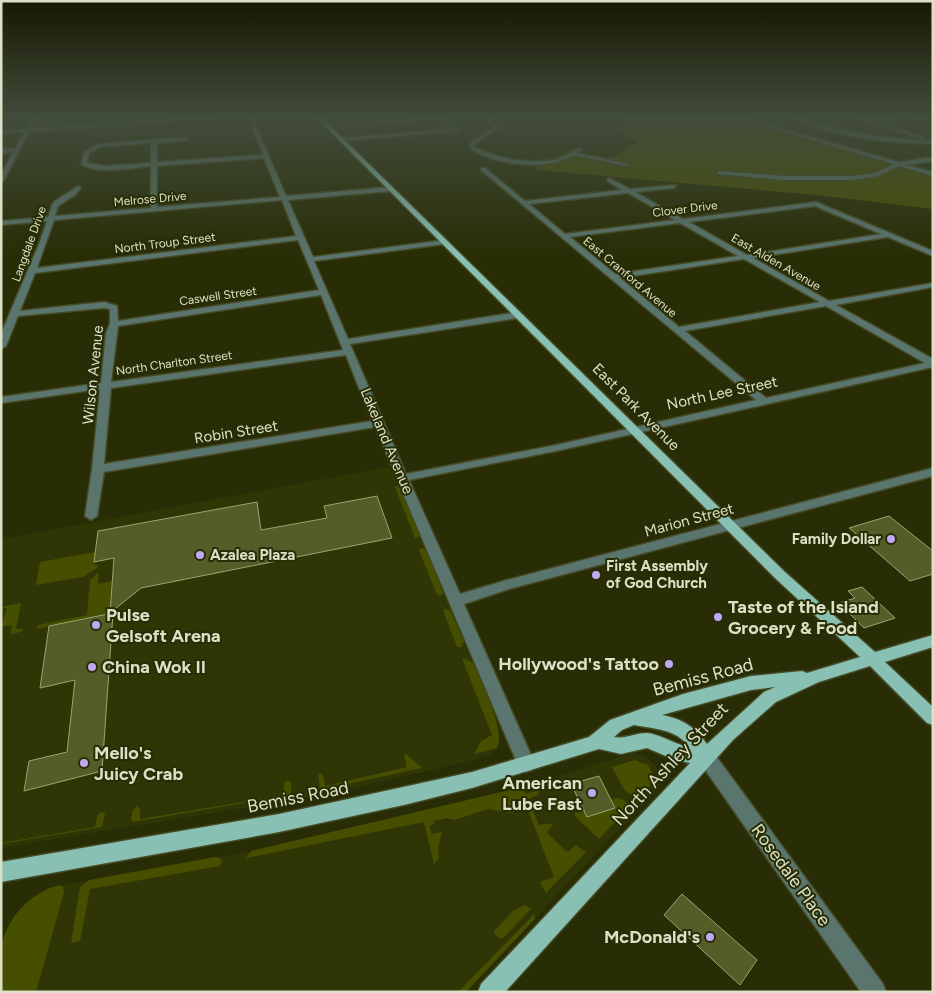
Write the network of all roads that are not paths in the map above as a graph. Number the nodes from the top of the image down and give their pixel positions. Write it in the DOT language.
graph roads {
  1 [pos="84,163"];
  2 [pos="175,163"];
  3 [pos="270,163"];
  4 [pos="365,163"];
  5 [pos="622,163"];
  6 [pos="903,163"];
  7 [pos="626,164"];
  8 [pos="898,164"];
  9 [pos="154,165"];
  10 [pos="483,169"];
  11 [pos="4,172"];
  12 [pos="719,173"];
  13 [pos="933,174"];
  14 [pos="1,180"];
  15 [pos="609,180"];
  16 [pos="674,186"];
  17 [pos="78,188"];
  18 [pos="391,189"];
  19 [pos="628,191"];
  20 [pos="285,198"];
  21 [pos="523,203"];
  22 [pos="154,210"];
  23 [pos="50,219"];
  24 [pos="681,221"];
  25 [pos="4,223"];
  26 [pos="1,234"];
  27 [pos="890,235"];
  28 [pos="563,236"];
  29 [pos="302,237"];
  30 [pos="445,242"];
  31 [pos="933,254"];
  32 [pos="745,257"];
  33 [pos="311,259"];
  34 [pos="31,271"];
  35 [pos="614,277"];
  36 [pos="933,285"];
  37 [pos="325,292"];
  38 [pos="828,304"];
  39 [pos="14,314"];
  40 [pos="518,315"];
  41 [pos="114,324"];
  42 [pos="677,330"];
  43 [pos="3,336"];
  44 [pos="345,342"];
  45 [pos="1,346"];
  46 [pos="350,352"];
  47 [pos="933,364"];
  48 [pos="107,385"];
  49 [pos="1,400"];
  50 [pos="763,401"];
  51 [pos="379,423"];
  52 [pos="633,429"];
  53 [pos="98,469"];
  54 [pos="933,472"];
  55 [pos="402,478"];
  56 [pos="91,516"];
  57 [pos="730,526"];
  58 [pos="455,601"];
  59 [pos="933,641"];
  60 [pos="871,658"];
  61 [pos="814,677"];
  62 [pos="634,718"];
  63 [pos="933,718"];
  64 [pos="598,741"];
  65 [pos="707,758"];
  66 [pos="526,764"];
  67 [pos="1,872"];
  68 [pos="489,992"];
  69 [pos="875,992"];
  1 -- 9 [label="street"];
  2 -- 9 [label="street"];
  3 -- 20 [label="street, Lakeland Avenue"];
  4 -- 18 [label="main road, East Park Avenue"];
  5 -- 7 [label="street"];
  6 -- 8 [label="street"];
  8 -- 12 [label="street"];
  8 -- 13 [label="street"];
  9 -- 22 [label="street"];
  10 -- 21 [label="street, East Cranford Avenue"];
  11 -- 14 [label="street"];
  15 -- 19 [label="street, East Alden Avenue"];
  16 -- 19 [label="street"];
  17 -- 23 [label="street, Langdale Drive"];
  18 -- 20 [label="street, Melrose Drive"];
  18 -- 30 [label="main road, East Park Avenue"];
  19 -- 21 [label="street"];
  19 -- 24 [label="street, East Alden Avenue"];
  20 -- 22 [label="street, Melrose Drive"];
  20 -- 29 [label="street, Lakeland Avenue"];
  21 -- 28 [label="street, East Cranford Avenue"];
  22 -- 23 [label="street, Melrose Drive"];
  23 -- 25 [label="street, Melrose Drive"];
  23 -- 34 [label="street, Langdale Drive"];
  24 -- 27 [label="street, Clover Drive"];
  24 -- 28 [label="street, Clover Drive"];
  24 -- 32 [label="street, East Alden Avenue"];
  25 -- 26 [label="street"];
  27 -- 31 [label="street"];
  27 -- 32 [label="street"];
  28 -- 35 [label="street, East Cranford Avenue"];
  29 -- 33 [label="street, Lakeland Avenue"];
  29 -- 34 [label="street, North Troup Street"];
  30 -- 33 [label="street"];
  30 -- 40 [label="main road, East Park Avenue"];
  32 -- 35 [label="street"];
  32 -- 38 [label="street, East Alden Avenue"];
  33 -- 37 [label="street, Lakeland Avenue"];
  34 -- 39 [label="street, Langdale Drive"];
  35 -- 42 [label="street, East Cranford Avenue"];
  36 -- 38 [label="street"];
  37 -- 41 [label="street, Caswell Street"];
  37 -- 44 [label="street, Lakeland Avenue"];
  38 -- 42 [label="street"];
  38 -- 47 [label="street, East Alden Avenue"];
  39 -- 41 [label="street, Wilson Avenue"];
  39 -- 43 [label="street, Langdale Drive"];
  40 -- 44 [label="street"];
  40 -- 52 [label="main road, East Park Avenue"];
  41 -- 48 [label="street, Wilson Avenue"];
  42 -- 50 [label="street, East Cranford Avenue"];
  43 -- 45 [label="street, Langdale Drive"];
  44 -- 46 [label="street, Lakeland Avenue"];
  46 -- 48 [label="street, North Charlton Street"];
  46 -- 51 [label="street, Lakeland Avenue"];
  47 -- 50 [label="street, North Lee Street"];
  48 -- 49 [label="street, North Charlton Street"];
  48 -- 53 [label="street, Wilson Avenue"];
  50 -- 52 [label="street, North Lee Street"];
  51 -- 53 [label="street, Robin Street"];
  51 -- 55 [label="street, Lakeland Avenue"];
  52 -- 55 [label="street, North Lee Street"];
  52 -- 57 [label="main road, East Park Avenue"];
  53 -- 56 [label="street, Wilson Avenue"];
  54 -- 57 [label="street, Marion Street"];
  55 -- 58 [label="street, Lakeland Avenue"];
  57 -- 58 [label="street, Marion Street"];
  57 -- 60 [label="main road, East Park Avenue"];
  58 -- 66 [label="street, Lakeland Avenue"];
  59 -- 60 [label="main road, North Ashley Street"];
  60 -- 61 [label="main road, North Ashley Street"];
  60 -- 63 [label="main road, East Park Avenue"];
  61 -- 62 [label="main road, Bemiss Road"];
  61 -- 65 [label="main road, North Ashley Street"];
  62 -- 64 [label="main road, Bemiss Road"];
  62 -- 65 [label="main road, Bemiss Road"];
  64 -- 65 [label="main road, Bemiss Road"];
  64 -- 66 [label="main road, Bemiss Road"];
  65 -- 68 [label="main road, North Ashley Street"];
  65 -- 69 [label="street, Rosedale Place"];
  66 -- 67 [label="main road, Bemiss Road"];
}
